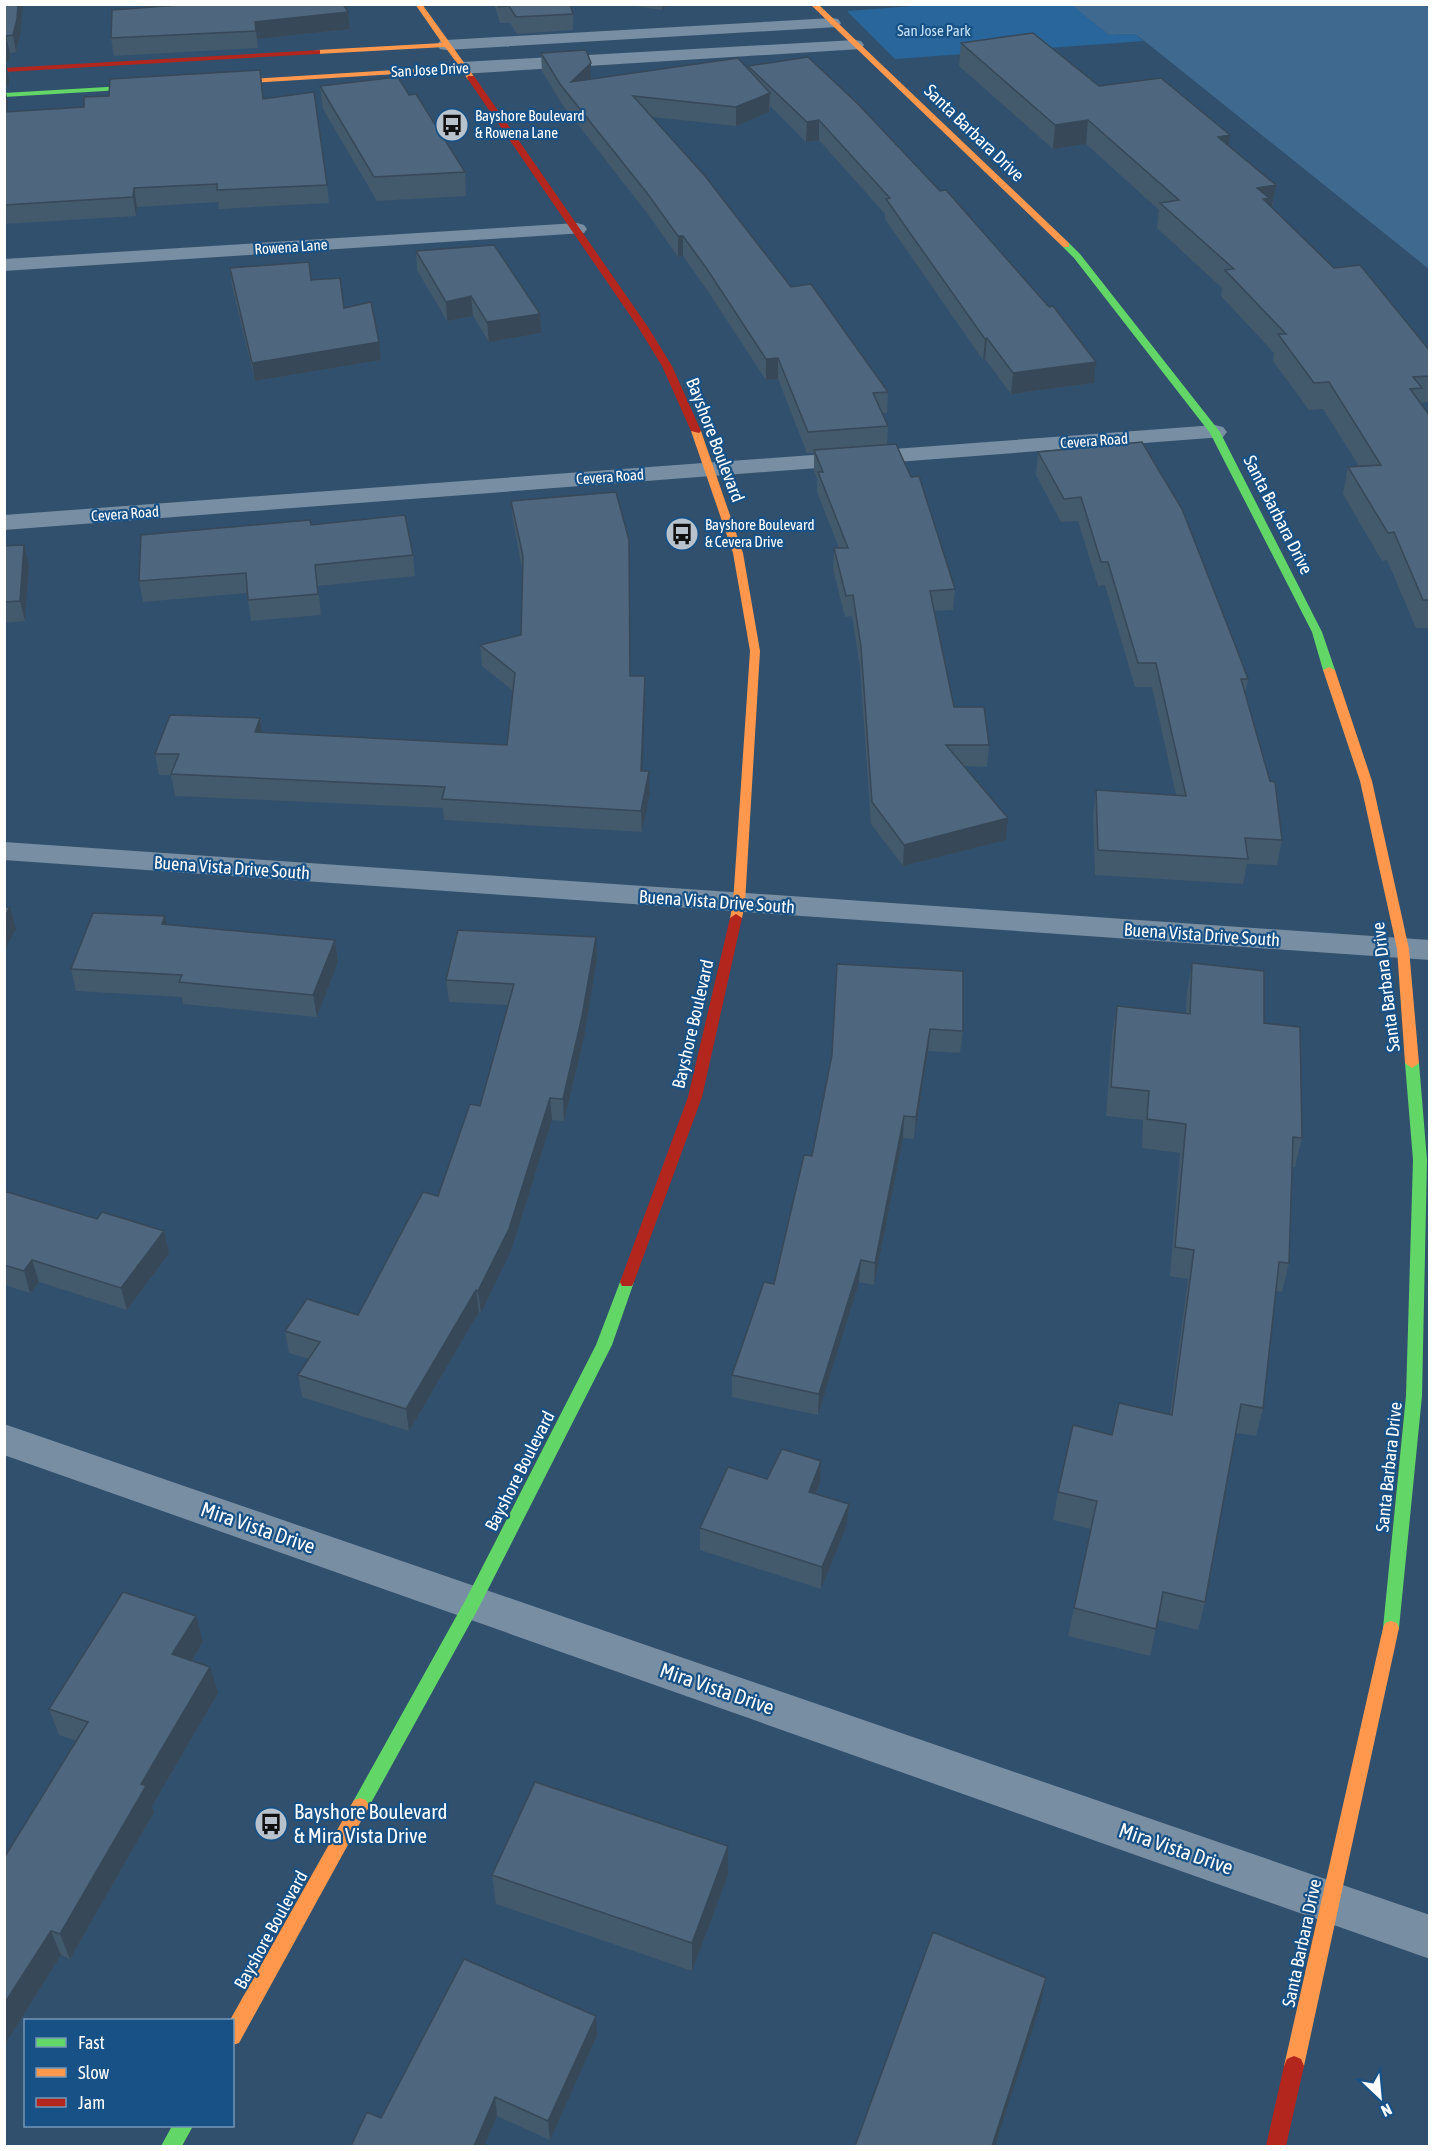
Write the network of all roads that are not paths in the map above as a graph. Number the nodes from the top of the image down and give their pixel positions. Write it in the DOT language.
graph roads {
  1 [pos="418,4"];
  2 [pos="813,4"];
  3 [pos="832,23"];
  4 [pos="446,45"];
  5 [pos="855,45"];
  6 [pos="462,69"];
  7 [pos="4,70"];
  8 [pos="204,83"];
  9 [pos="169,85"];
  10 [pos="4,95"];
  11 [pos="577,229"];
  12 [pos="4,265"];
  13 [pos="1215,432"];
  14 [pos="710,469"];
  15 [pos="4,523"];
  16 [pos="4,851"];
  17 [pos="739,903"];
  18 [pos="1416,950"];
  19 [pos="4,1439"];
  20 [pos="472,1604"];
  21 [pos="1330,1902"];
  22 [pos="1430,1937"];
  23 [pos="234,2032"];
  24 [pos="182,2127"];
  25 [pos="171,2146"];
  26 [pos="1276,2146"];
  1 -- 4 [label="street, Bayshore Boulevard"];
  2 -- 3 [label="street, Santa Barbara Drive"];
  3 -- 4 [label="street, San Jose Drive"];
  3 -- 5 [label="street, Santa Barbara Drive"];
  4 -- 6 [label="street, Bayshore Boulevard"];
  4 -- 7 [label="street, San Jose Drive"];
  5 -- 6 [label="street, San Jose Drive"];
  5 -- 13 [label="street, Santa Barbara Drive"];
  6 -- 8 [label="street, San Jose Drive"];
  6 -- 11 [label="street, Bayshore Boulevard"];
  9 -- 10 [label="street"];
  11 -- 12 [label="street, Rowena Lane"];
  11 -- 14 [label="street, Bayshore Boulevard"];
  13 -- 14 [label="street, Cevera Road"];
  13 -- 18 [label="street, Santa Barbara Drive"];
  14 -- 15 [label="street, Cevera Road"];
  14 -- 17 [label="street, Bayshore Boulevard"];
  16 -- 17 [label="street, Buena Vista Drive South"];
  17 -- 18 [label="street, Buena Vista Drive South"];
  17 -- 20 [label="street, Bayshore Boulevard"];
  18 -- 21 [label="street, Santa Barbara Drive"];
  19 -- 20 [label="street, Mira Vista Drive"];
  20 -- 21 [label="street, Mira Vista Drive"];
  20 -- 23 [label="street, Bayshore Boulevard"];
  21 -- 22 [label="street, Mira Vista Drive"];
  21 -- 26 [label="street, Santa Barbara Drive"];
  24 -- 25 [label="street"];
}
